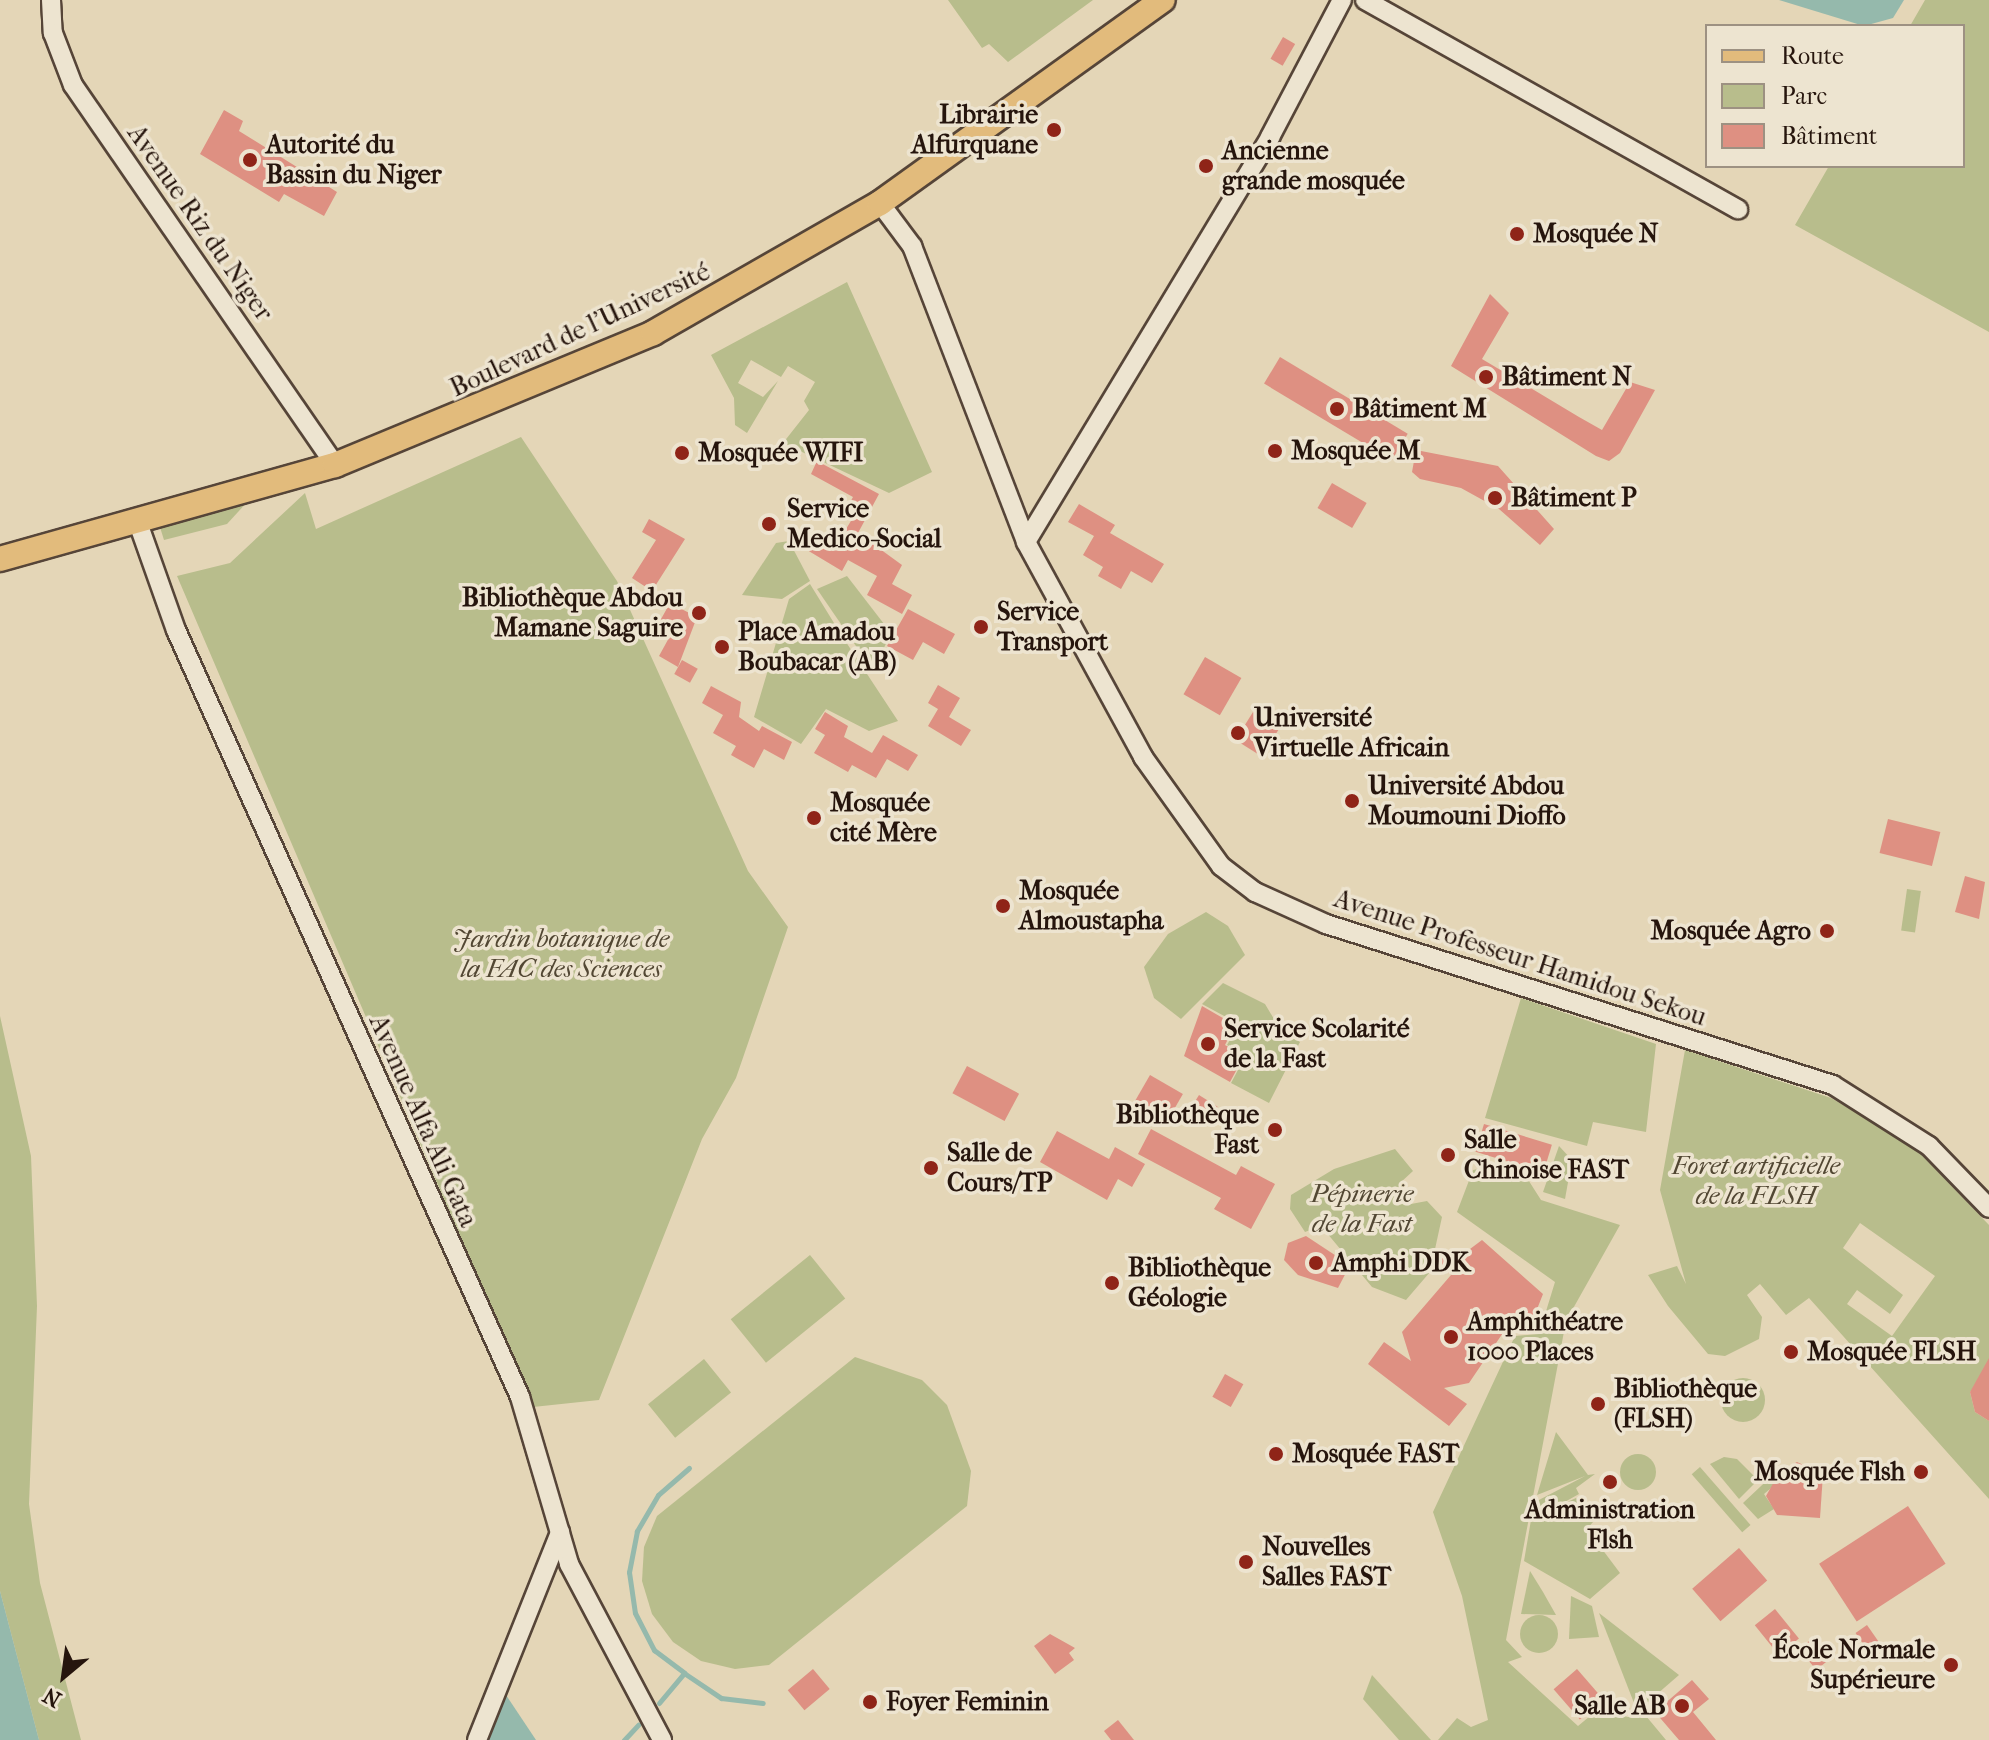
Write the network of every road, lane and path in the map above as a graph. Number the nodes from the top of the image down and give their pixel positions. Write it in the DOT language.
graph roads {
  1 [pos="51,0"];
  2 [pos="1163,0"];
  3 [pos="1342,0"];
  4 [pos="1365,0"];
  5 [pos="880,203"];
  6 [pos="1738,209"];
  7 [pos="335,465"];
  8 [pos="137,520"];
  9 [pos="1026,542"];
  10 [pos="0,559"];
  11 [pos="1989,1208"];
  12 [pos="560,1532"];
  13 [pos="477,1740"];
  14 [pos="662,1740"];
  1 -- 7 [label="street, Avenue Riz du Niger"];
  2 -- 5 [label="main road, Boulevard de l'Université"];
  3 -- 9 [label="street"];
  4 -- 6 [label="street"];
  5 -- 7 [label="main road, Boulevard de l'Université"];
  5 -- 9 [label="street, Avenue Professeur Hamidou Sekou"];
  7 -- 8 [label="main road, Boulevard de l'Université"];
  8 -- 10 [label="main road, Boulevard de l'Université"];
  8 -- 12 [label="street, Avenue Alfa Ali Gata"];
  9 -- 11 [label="street, Avenue Professeur Hamidou Sekou"];
  12 -- 13 [label="street"];
  12 -- 14 [label="street, Avenue Alfa Ali Gata"];
}
